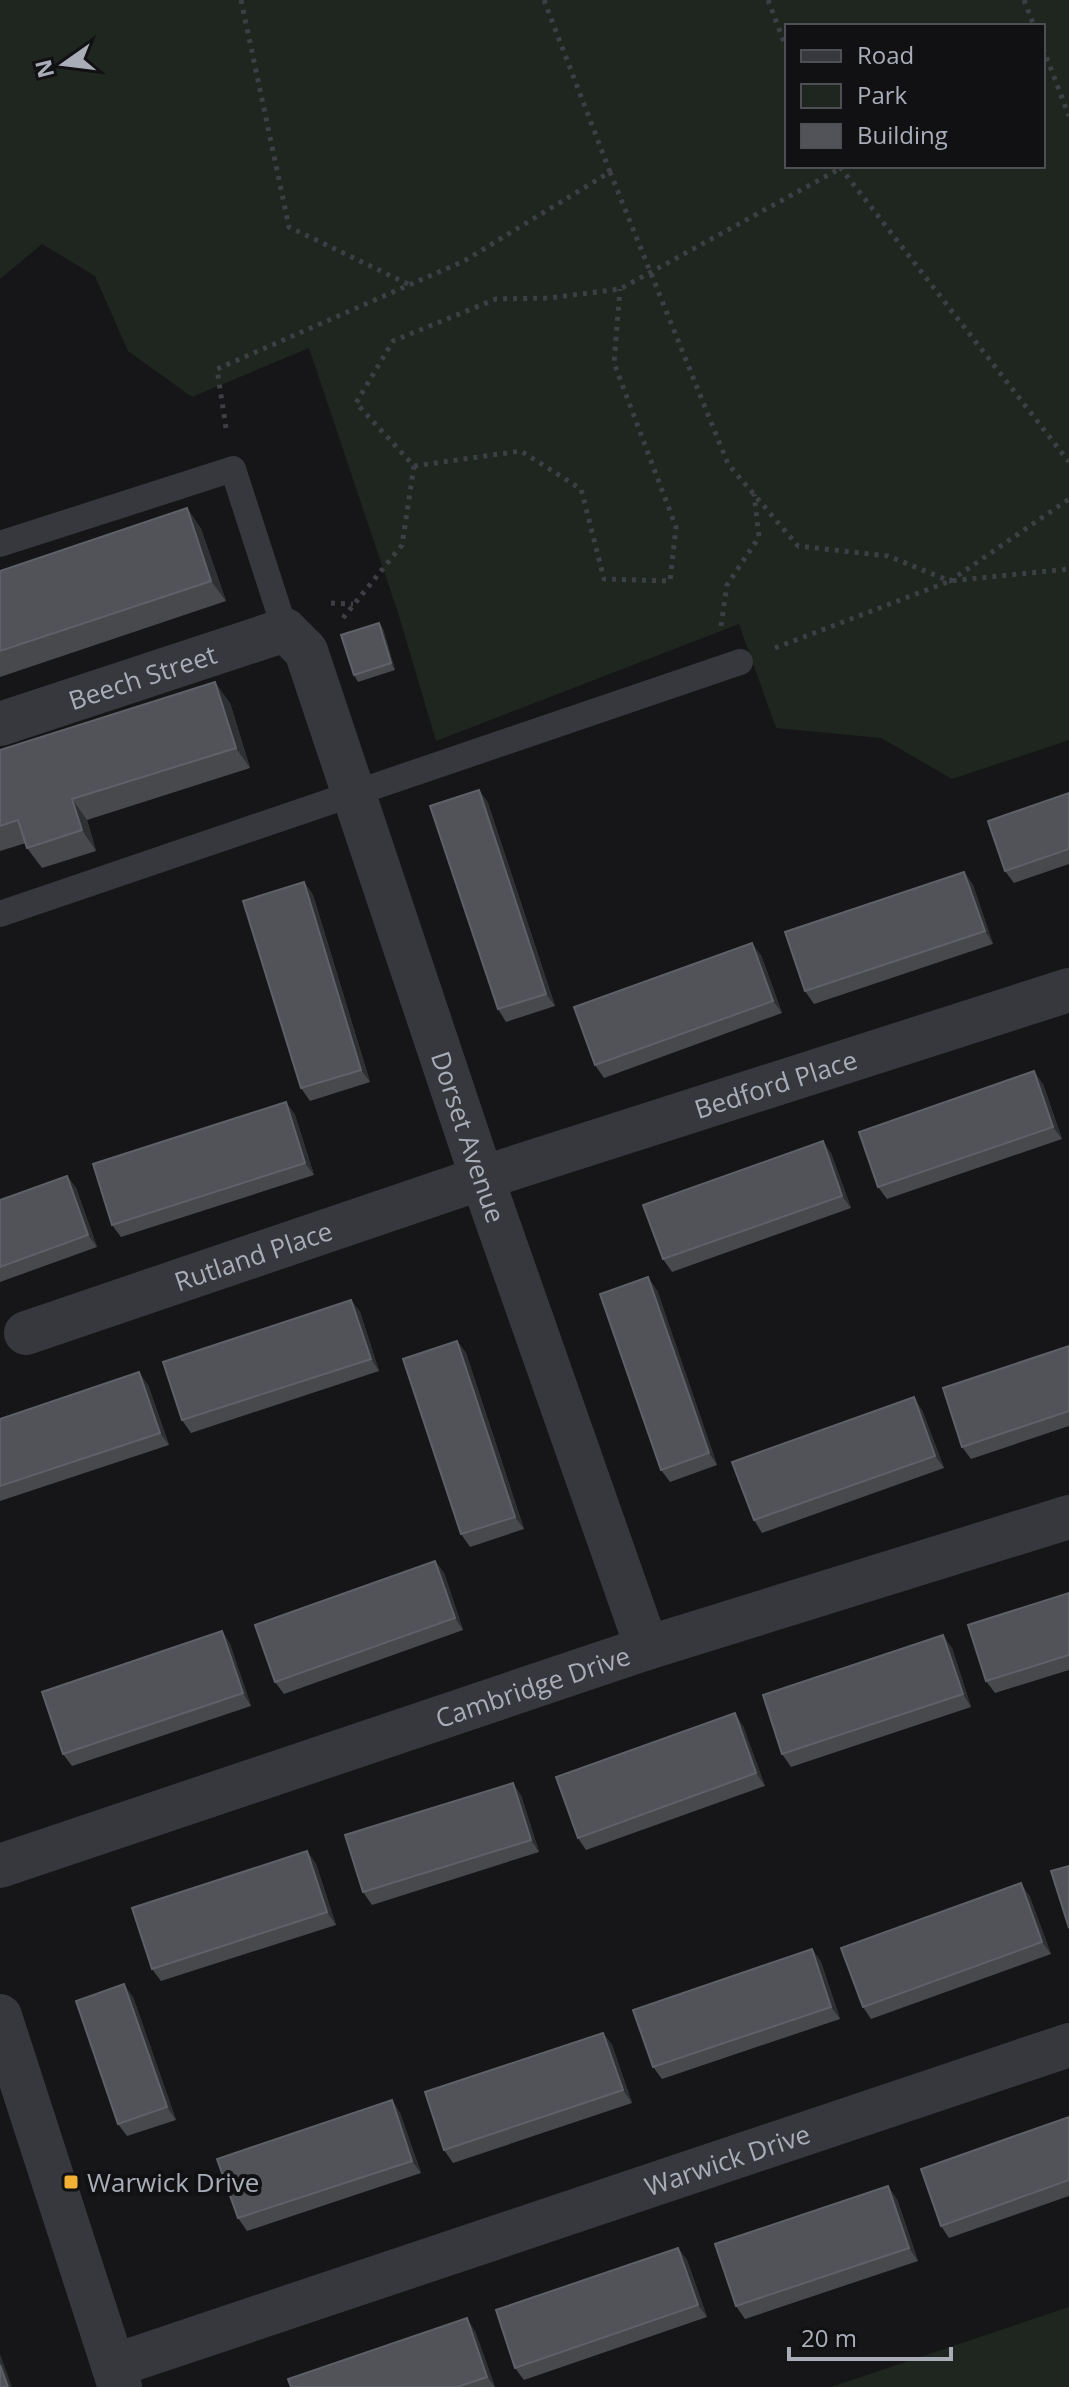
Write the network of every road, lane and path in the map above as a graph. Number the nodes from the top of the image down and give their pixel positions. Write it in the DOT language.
graph roads {
  1 [pos="241,0"];
  2 [pos="544,0"];
  3 [pos="768,0"];
  4 [pos="1024,0"];
  5 [pos="1033,24"];
  6 [pos="785,45"];
  7 [pos="1045,53"];
  8 [pos="1069,116"];
  9 [pos="838,168"];
  10 [pos="841,168"];
  11 [pos="610,172"];
  12 [pos="651,272"];
  13 [pos="410,285"];
  14 [pos="620,289"];
  15 [pos="1069,462"];
  16 [pos="414,466"];
  17 [pos="233,469"];
  18 [pos="753,493"];
  19 [pos="1069,499"];
  20 [pos="0,544"];
  21 [pos="1069,569"];
  22 [pos="950,581"];
  23 [pos="297,645"];
  24 [pos="740,662"];
  25 [pos="714,670"];
  26 [pos="0,724"];
  27 [pos="355,795"];
  28 [pos="0,914"];
  29 [pos="1069,990"];
  30 [pos="482,1178"];
  31 [pos="26,1333"];
  32 [pos="1069,1517"];
  33 [pos="647,1648"];
  34 [pos="0,1866"];
  35 [pos="0,2016"];
  36 [pos="1069,2045"];
  37 [pos="117,2376"];
  1 -- 13 [label="path"];
  2 -- 11 [label="path"];
  3 -- 6 [label="path"];
  4 -- 5 [label="path"];
  7 -- 8 [label="path"];
  9 -- 12 [label="path"];
  10 -- 15 [label="path"];
  11 -- 12 [label="path"];
  11 -- 13 [label="path"];
  12 -- 14 [label="path"];
  12 -- 18 [label="path"];
  13 -- 17 [label="path"];
  14 -- 16 [label="path"];
  14 -- 16 [label="path"];
  16 -- 23 [label="path"];
  17 -- 20 [label="lane"];
  17 -- 23 [label="lane"];
  18 -- 22 [label="path"];
  18 -- 25 [label="path"];
  19 -- 22 [label="path"];
  21 -- 22 [label="path"];
  22 -- 24 [label="path"];
  23 -- 26 [label="street, Beech Street"];
  23 -- 27 [label="street, Dorset Avenue"];
  24 -- 25 [label="lane"];
  25 -- 27 [label="lane"];
  27 -- 28 [label="lane"];
  27 -- 30 [label="street, Dorset Avenue"];
  29 -- 30 [label="street, Bedford Place"];
  30 -- 31 [label="street, Rutland Place"];
  30 -- 33 [label="street, Dorset Avenue"];
  32 -- 33 [label="street, Cambridge Drive"];
  33 -- 34 [label="street, Cambridge Drive"];
  35 -- 37 [label="street"];
  36 -- 37 [label="street, Warwick Drive"];
}
